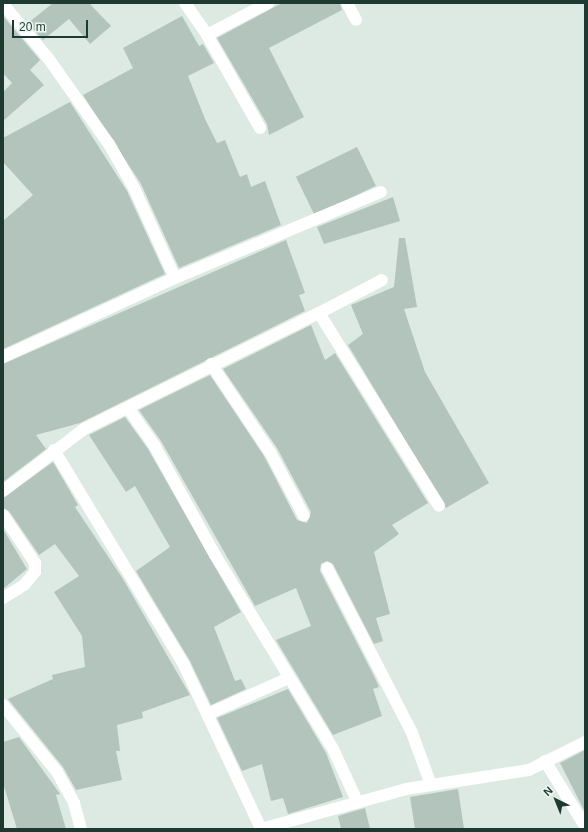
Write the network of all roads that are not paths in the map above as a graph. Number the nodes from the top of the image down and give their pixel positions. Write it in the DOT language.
graph roads {
  1 [pos="185,3"];
  2 [pos="268,3"];
  3 [pos="347,3"];
  4 [pos="3,4"];
  5 [pos="356,20"];
  6 [pos="207,35"];
  7 [pos="260,128"];
  8 [pos="381,192"];
  9 [pos="175,278"];
  10 [pos="382,280"];
  11 [pos="319,313"];
  12 [pos="3,357"];
  13 [pos="211,364"];
  14 [pos="128,408"];
  15 [pos="54,450"];
  16 [pos="3,491"];
  17 [pos="439,506"];
  18 [pos="3,515"];
  19 [pos="304,516"];
  20 [pos="327,568"];
  21 [pos="3,598"];
  22 [pos="289,678"];
  23 [pos="3,705"];
  24 [pos="208,714"];
  25 [pos="585,742"];
  26 [pos="545,761"];
  27 [pos="431,785"];
  28 [pos="357,801"];
  29 [pos="585,826"];
  30 [pos="80,829"];
  31 [pos="261,829"];
  1 -- 6 [label="street"];
  2 -- 6 [label="street"];
  3 -- 5 [label="street"];
  4 -- 9 [label="street"];
  6 -- 7 [label="street"];
  8 -- 9 [label="street"];
  9 -- 12 [label="street"];
  10 -- 11 [label="street"];
  11 -- 13 [label="street"];
  11 -- 17 [label="street"];
  13 -- 14 [label="street"];
  13 -- 19 [label="street"];
  14 -- 15 [label="street"];
  14 -- 22 [label="street"];
  15 -- 16 [label="street"];
  15 -- 24 [label="street"];
  18 -- 21 [label="street"];
  20 -- 27 [label="street"];
  22 -- 24 [label="street"];
  22 -- 28 [label="street"];
  23 -- 30 [label="street"];
  24 -- 31 [label="street"];
  25 -- 26 [label="street"];
  26 -- 27 [label="street"];
  26 -- 29 [label="street"];
  27 -- 28 [label="street"];
  28 -- 31 [label="street"];
}
